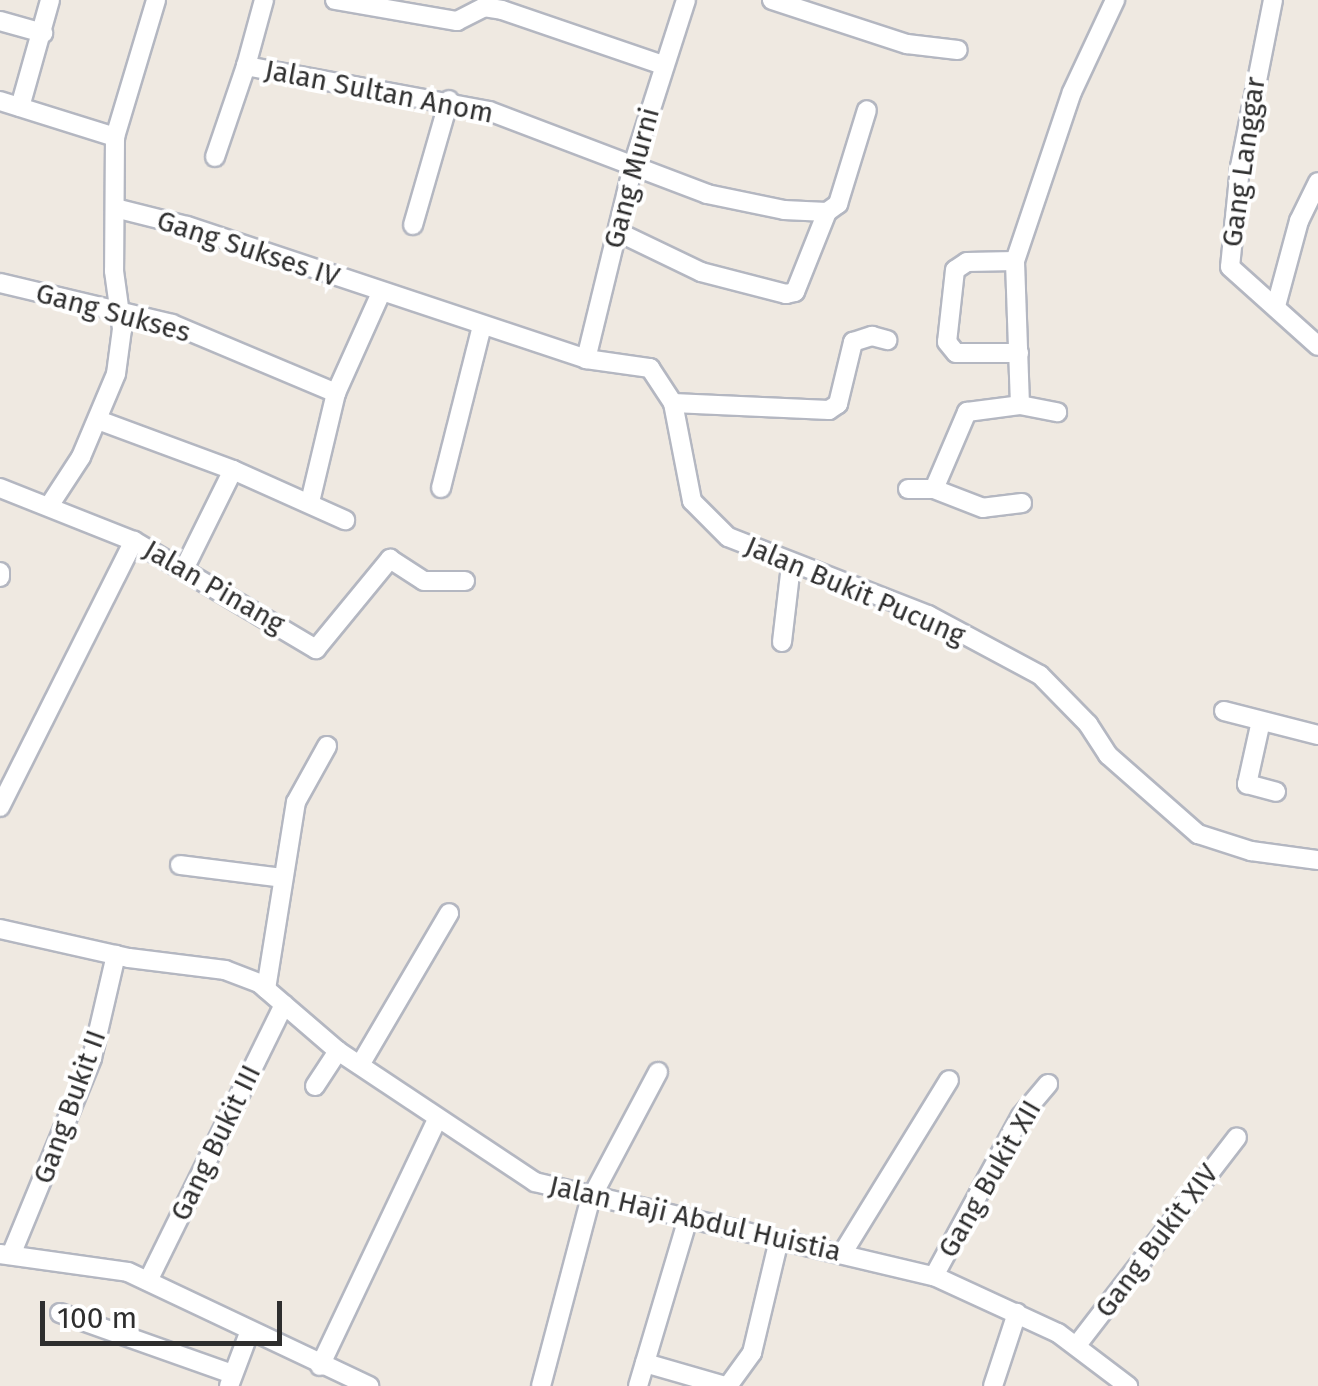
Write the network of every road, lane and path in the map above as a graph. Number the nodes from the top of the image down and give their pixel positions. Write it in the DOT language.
graph roads {
  1 [pos="50,0"];
  2 [pos="156,0"];
  3 [pos="264,0"];
  4 [pos="335,0"];
  5 [pos="686,0"];
  6 [pos="772,0"];
  7 [pos="1115,0"];
  8 [pos="1273,0"];
  9 [pos="0,21"];
  10 [pos="43,32"];
  11 [pos="958,50"];
  12 [pos="664,65"];
  13 [pos="246,66"];
  14 [pos="449,100"];
  15 [pos="0,101"];
  16 [pos="20,107"];
  17 [pos="867,110"];
  18 [pos="115,137"];
  19 [pos="216,157"];
  20 [pos="634,162"];
  21 [pos="1318,182"];
  22 [pos="115,208"];
  23 [pos="826,212"];
  24 [pos="414,226"];
  25 [pos="618,232"];
  26 [pos="1015,261"];
  27 [pos="0,283"];
  28 [pos="380,293"];
  29 [pos="1276,306"];
  30 [pos="119,312"];
  31 [pos="482,326"];
  32 [pos="887,340"];
  33 [pos="1318,346"];
  34 [pos="1019,353"];
  35 [pos="586,359"];
  36 [pos="336,393"];
  37 [pos="673,403"];
  38 [pos="1020,405"];
  39 [pos="1057,412"];
  40 [pos="98,420"];
  41 [pos="233,470"];
  42 [pos="0,488"];
  43 [pos="441,488"];
  44 [pos="908,489"];
  45 [pos="934,489"];
  46 [pos="310,502"];
  47 [pos="1022,503"];
  48 [pos="49,506"];
  49 [pos="344,520"];
  50 [pos="134,541"];
  51 [pos="791,565"];
  52 [pos="185,568"];
  53 [pos="465,581"];
  54 [pos="782,642"];
  55 [pos="1224,711"];
  56 [pos="1261,721"];
  57 [pos="1318,735"];
  58 [pos="327,746"];
  59 [pos="1276,792"];
  60 [pos="0,807"];
  61 [pos="1318,860"];
  62 [pos="180,865"];
  63 [pos="283,878"];
  64 [pos="449,913"];
  65 [pos="0,930"];
  66 [pos="116,955"];
  67 [pos="266,989"];
  68 [pos="284,1004"];
  69 [pos="338,1051"];
  70 [pos="360,1065"];
  71 [pos="658,1072"];
  72 [pos="949,1080"];
  73 [pos="1048,1084"];
  74 [pos="315,1086"];
  75 [pos="437,1120"];
  76 [pos="1237,1137"];
  77 [pos="590,1200"];
  78 [pos="688,1222"];
  79 [pos="780,1240"];
  80 [pos="6,1254"];
  81 [pos="842,1254"];
  82 [pos="934,1276"];
  83 [pos="148,1282"];
  84 [pos="60,1313"];
  85 [pos="1016,1313"];
  86 [pos="249,1333"];
  87 [pos="1077,1346"];
  88 [pos="645,1364"];
  89 [pos="320,1366"];
  90 [pos="230,1380"];
  91 [pos="369,1386"];
  92 [pos="541,1386"];
  93 [pos="638,1386"];
  94 [pos="727,1386"];
  95 [pos="993,1386"];
  96 [pos="1128,1386"];
  1 -- 10 [label="street"];
  2 -- 18 [label="street"];
  3 -- 13 [label="street, Jalan Sultan Anom"];
  4 -- 12 [label="street"];
  5 -- 12 [label="street, Gang Murni"];
  6 -- 11 [label="street"];
  7 -- 26 [label="street"];
  8 -- 29 [label="street, Gang Langgar"];
  9 -- 10 [label="street"];
  10 -- 16 [label="street"];
  12 -- 20 [label="street, Gang Murni"];
  13 -- 14 [label="street, Jalan Sultan Anom"];
  13 -- 19 [label="street"];
  14 -- 20 [label="street, Jalan Sultan Anom"];
  14 -- 24 [label="street"];
  15 -- 16 [label="street"];
  16 -- 18 [label="street"];
  17 -- 23 [label="street"];
  18 -- 22 [label="street"];
  20 -- 23 [label="street, Jalan Sultan Anom"];
  20 -- 25 [label="street, Gang Murni"];
  21 -- 29 [label="street"];
  22 -- 28 [label="street, Gang Sukses IV"];
  22 -- 30 [label="street"];
  23 -- 25 [label="street"];
  25 -- 35 [label="street, Gang Murni"];
  26 -- 34 [label="street"];
  26 -- 34 [label="street"];
  27 -- 30 [label="street, Gang Sukses"];
  28 -- 31 [label="street, Jalan Bukit Pucung"];
  28 -- 36 [label="street"];
  29 -- 33 [label="street, Gang Langgar"];
  30 -- 36 [label="street, Gang Sukses"];
  30 -- 40 [label="street"];
  31 -- 35 [label="street, Jalan Bukit Pucung"];
  31 -- 43 [label="street"];
  32 -- 37 [label="street"];
  34 -- 38 [label="street"];
  35 -- 37 [label="street, Jalan Bukit Pucung"];
  36 -- 46 [label="street"];
  37 -- 51 [label="street, Jalan Bukit Pucung"];
  38 -- 39 [label="street"];
  38 -- 45 [label="street"];
  40 -- 41 [label="street"];
  40 -- 48 [label="street"];
  41 -- 46 [label="street"];
  41 -- 52 [label="street"];
  42 -- 48 [label="street, Jalan Pinang"];
  44 -- 45 [label="street"];
  45 -- 47 [label="street"];
  46 -- 49 [label="street"];
  48 -- 50 [label="street, Jalan Pinang"];
  50 -- 52 [label="street, Jalan Pinang"];
  50 -- 60 [label="street"];
  51 -- 54 [label="street"];
  51 -- 61 [label="street, Jalan Bukit Pucung"];
  52 -- 53 [label="street, Jalan Pinang"];
  55 -- 56 [label="street"];
  56 -- 57 [label="street"];
  56 -- 59 [label="street"];
  58 -- 63 [label="street"];
  62 -- 63 [label="street"];
  63 -- 67 [label="street"];
  64 -- 70 [label="street"];
  65 -- 66 [label="street, Jalan Haji Abdul Huistia"];
  66 -- 67 [label="street, Jalan Haji Abdul Huistia"];
  66 -- 80 [label="street, Gang Bukit II"];
  67 -- 68 [label="street, Jalan Haji Abdul Huistia"];
  68 -- 69 [label="street, Jalan Haji Abdul Huistia"];
  68 -- 83 [label="street, Gang Bukit III"];
  69 -- 70 [label="street, Jalan Haji Abdul Huistia"];
  69 -- 74 [label="street"];
  70 -- 75 [label="street, Jalan Haji Abdul Huistia"];
  71 -- 77 [label="street"];
  72 -- 81 [label="street"];
  73 -- 82 [label="street, Gang Bukit XII"];
  75 -- 77 [label="street, Jalan Haji Abdul Huistia"];
  75 -- 89 [label="street"];
  76 -- 87 [label="street, Gang Bukit XIV"];
  77 -- 78 [label="street, Jalan Haji Abdul Huistia"];
  77 -- 92 [label="street"];
  78 -- 79 [label="street, Jalan Haji Abdul Huistia"];
  78 -- 88 [label="street"];
  79 -- 81 [label="street, Jalan Haji Abdul Huistia"];
  79 -- 94 [label="street"];
  80 -- 83 [label="street"];
  81 -- 82 [label="street, Jalan Haji Abdul Huistia"];
  82 -- 85 [label="street, Jalan Haji Abdul Huistia"];
  83 -- 86 [label="street"];
  84 -- 90 [label="street"];
  85 -- 87 [label="street, Jalan Haji Abdul Huistia"];
  85 -- 95 [label="street"];
  86 -- 89 [label="street"];
  86 -- 90 [label="street"];
  87 -- 96 [label="street, Jalan Haji Abdul Huistia"];
  88 -- 93 [label="street"];
  88 -- 94 [label="street"];
  89 -- 91 [label="street"];
}
